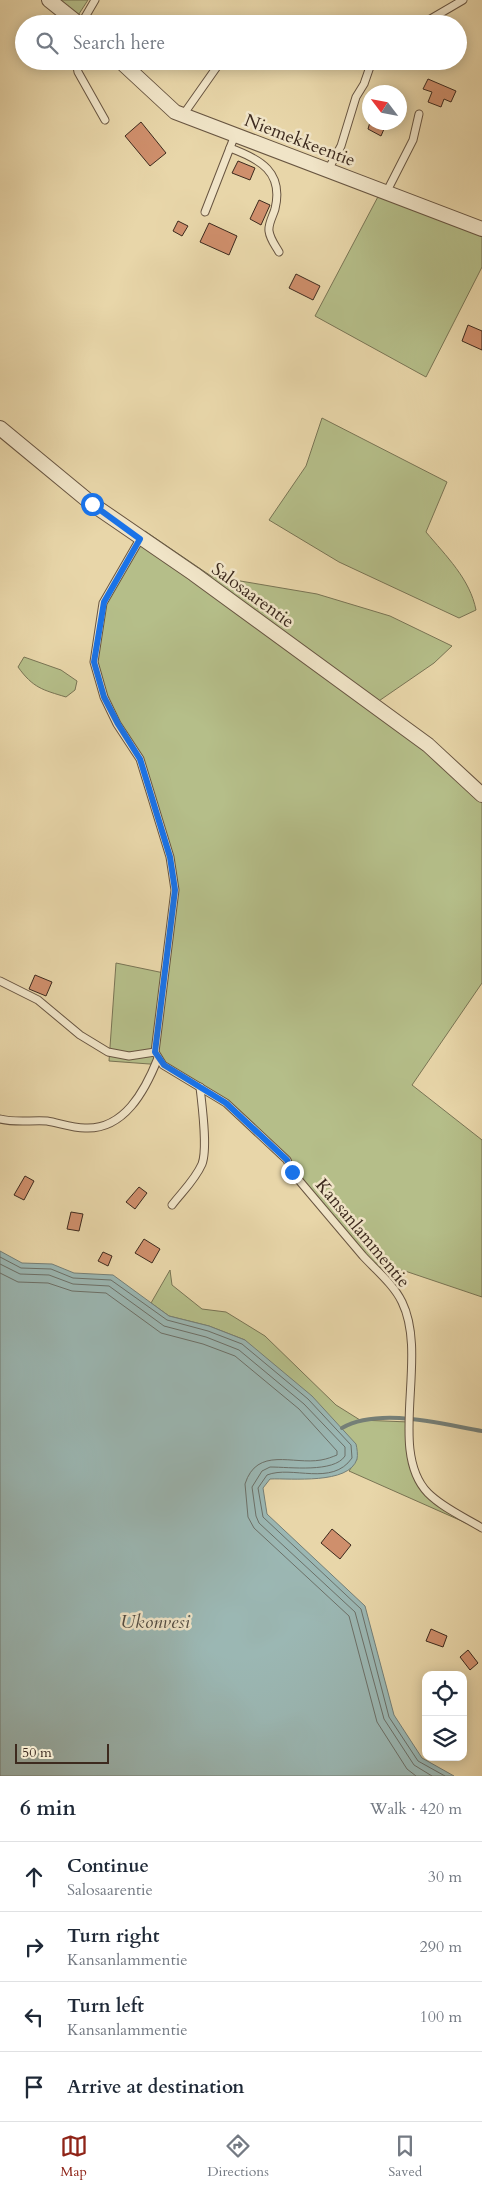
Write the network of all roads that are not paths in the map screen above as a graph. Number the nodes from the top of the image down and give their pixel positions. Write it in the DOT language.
graph roads {
  1 [pos="49,0"];
  2 [pos="95,0"];
  3 [pos="463,0"];
  4 [pos="68,15"];
  5 [pos="86,15"];
  6 [pos="437,15"];
  7 [pos="78,70"];
  8 [pos="130,70"];
  9 [pos="216,70"];
  10 [pos="369,70"];
  11 [pos="419,114"];
  12 [pos="183,115"];
  13 [pos="105,120"];
  14 [pos="232,141"];
  15 [pos="328,170"];
  16 [pos="386,192"];
  17 [pos="205,212"];
  18 [pos="482,229"];
  19 [pos="279,252"];
  20 [pos="0,428"];
  21 [pos="140,539"];
  22 [pos="482,795"];
  23 [pos="0,981"];
  24 [pos="156,1055"];
  25 [pos="200,1087"];
  26 [pos="0,1119"];
  27 [pos="172,1205"];
  28 [pos="482,1528"];
  1 -- 4 [label="street"];
  2 -- 5 [label="lane"];
  3 -- 6 [label="lane"];
  7 -- 13 [label="lane"];
  8 -- 12 [label="street, Niemekkeentie"];
  9 -- 12 [label="lane"];
  10 -- 15 [label="lane"];
  11 -- 16 [label="lane"];
  12 -- 14 [label="street, Niemekkeentie"];
  14 -- 15 [label="street, Niemekkeentie"];
  14 -- 17 [label="lane"];
  14 -- 19 [label="lane"];
  15 -- 16 [label="street, Niemekkeentie"];
  16 -- 18 [label="street, Niemekkeentie"];
  20 -- 21 [label="street, Salosaarentie"];
  21 -- 22 [label="street, Salosaarentie"];
  21 -- 24 [label="lane"];
  23 -- 24 [label="lane"];
  24 -- 25 [label="lane, Kansanlammentie"];
  24 -- 26 [label="lane"];
  25 -- 27 [label="lane"];
  25 -- 28 [label="lane, Kansanlammentie"];
}
